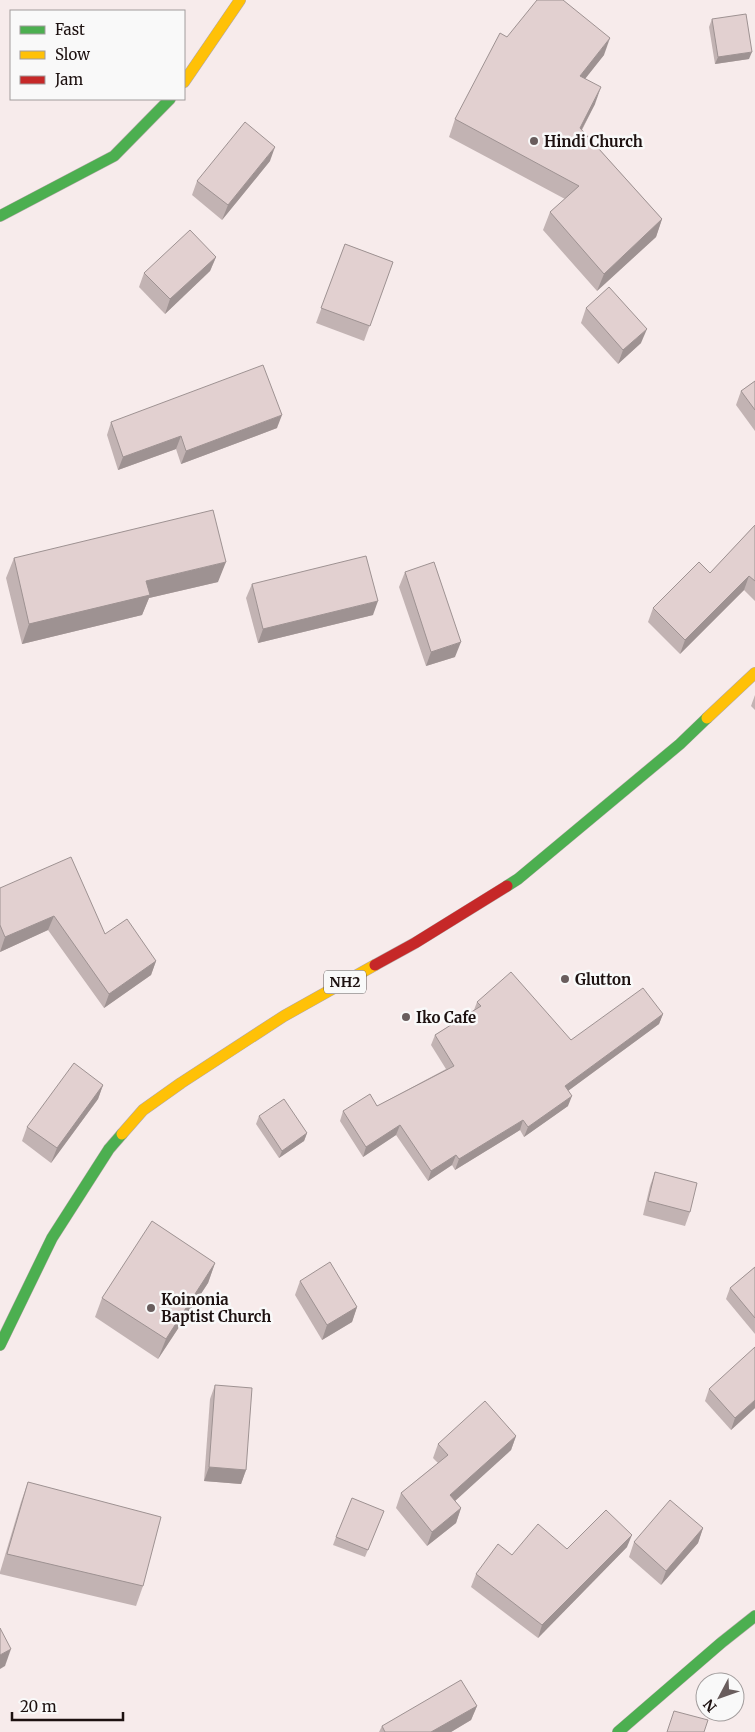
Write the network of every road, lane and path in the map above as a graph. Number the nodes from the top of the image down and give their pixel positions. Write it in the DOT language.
graph roads {
  1 [pos="240,0"];
  2 [pos="185,81"];
  3 [pos="169,100"];
  4 [pos="0,216"];
  5 [pos="755,672"];
  6 [pos="0,1344"];
  7 [pos="755,1616"];
  8 [pos="618,1732"];
  1 -- 2 [label="main road"];
  3 -- 4 [label="main road"];
  5 -- 6 [label="main road, NH2"];
  7 -- 8 [label="main road"];
}
